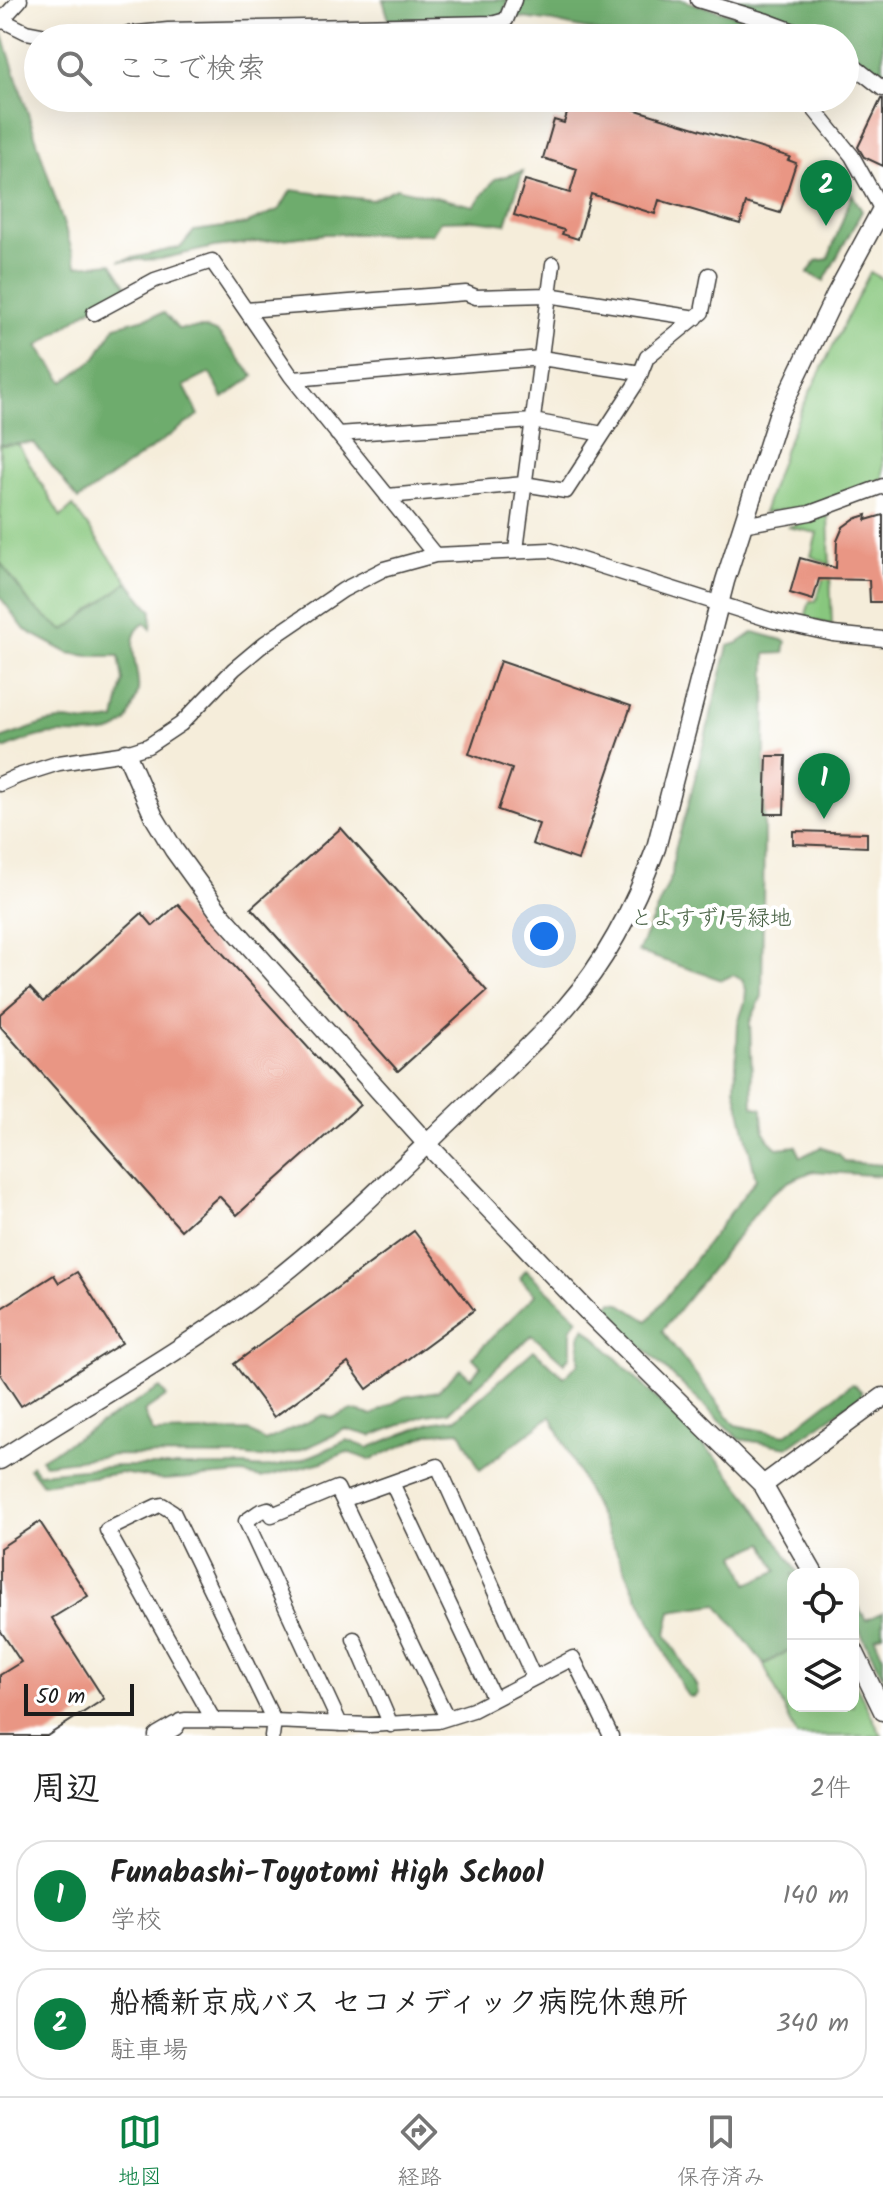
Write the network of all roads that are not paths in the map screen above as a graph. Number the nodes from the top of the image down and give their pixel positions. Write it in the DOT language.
graph roads {
  1 [pos="20,0"];
  2 [pos="514,0"];
  3 [pos="698,0"];
  4 [pos="1,21"];
  5 [pos="448,24"];
  6 [pos="775,24"];
  7 [pos="24,31"];
  8 [pos="859,70"];
  9 [pos="883,89"];
  10 [pos="816,112"];
  11 [pos="882,208"];
  12 [pos="553,264"];
  13 [pos="709,275"];
  14 [pos="548,295"];
  15 [pos="246,310"];
  16 [pos="94,313"];
  17 [pos="696,318"];
  18 [pos="541,358"];
  19 [pos="641,373"];
  20 [pos="294,379"];
  21 [pos="533,421"];
  22 [pos="337,434"];
  23 [pos="603,434"];
  24 [pos="524,484"];
  25 [pos="883,486"];
  26 [pos="387,496"];
  27 [pos="742,525"];
  28 [pos="516,550"];
  29 [pos="435,555"];
  30 [pos="719,604"];
  31 [pos="883,639"];
  32 [pos="126,753"];
  33 [pos="0,784"];
  34 [pos="427,1144"];
  35 [pos="883,1397"];
  36 [pos="0,1460"];
  37 [pos="392,1483"];
  38 [pos="763,1485"];
  39 [pos="343,1500"];
  40 [pos="811,1568"];
  41 [pos="354,1639"];
  42 [pos="859,1661"];
  43 [pos="534,1678"];
  44 [pos="494,1699"];
  45 [pos="883,1711"];
  46 [pos="443,1719"];
  47 [pos="214,1721"];
  48 [pos="340,1724"];
  49 [pos="391,1725"];
  50 [pos="175,1726"];
  51 [pos="273,1728"];
  52 [pos="372,1731"];
  53 [pos="158,1736"];
  54 [pos="446,1736"];
  55 [pos="611,1736"];
  1 -- 4 [label="street"];
  2 -- 5 [label="street"];
  3 -- 6 [label="street"];
  4 -- 7 [label="street"];
  8 -- 9 [label="street"];
  10 -- 11 [label="street"];
  11 -- 27 [label="street"];
  12 -- 14 [label="street"];
  13 -- 17 [label="street"];
  14 -- 15 [label="street"];
  14 -- 17 [label="street"];
  14 -- 18 [label="street"];
  15 -- 16 [label="street"];
  15 -- 20 [label="street"];
  17 -- 19 [label="street"];
  18 -- 19 [label="street"];
  18 -- 20 [label="street"];
  18 -- 21 [label="street"];
  19 -- 23 [label="street"];
  20 -- 22 [label="street"];
  21 -- 22 [label="street"];
  21 -- 23 [label="street"];
  21 -- 24 [label="street"];
  22 -- 26 [label="street"];
  23 -- 24 [label="street"];
  24 -- 26 [label="street"];
  24 -- 28 [label="street"];
  25 -- 27 [label="street"];
  26 -- 29 [label="street"];
  27 -- 30 [label="street"];
  28 -- 29 [label="street"];
  28 -- 30 [label="street"];
  29 -- 32 [label="street"];
  30 -- 31 [label="street"];
  30 -- 34 [label="street"];
  32 -- 33 [label="street"];
  32 -- 34 [label="street"];
  34 -- 36 [label="street"];
  34 -- 38 [label="street"];
  35 -- 38 [label="street"];
  37 -- 39 [label="street"];
  37 -- 43 [label="street"];
  37 -- 44 [label="street"];
  38 -- 40 [label="street"];
  39 -- 46 [label="street"];
  39 -- 48 [label="street"];
  41 -- 49 [label="street"];
  42 -- 45 [label="street"];
  43 -- 44 [label="street"];
  43 -- 55 [label="street"];
  44 -- 46 [label="street"];
  46 -- 49 [label="street"];
  46 -- 54 [label="street"];
  47 -- 50 [label="street"];
  47 -- 51 [label="street"];
  47 -- 51 [label="street"];
  48 -- 51 [label="street"];
  48 -- 52 [label="street"];
  49 -- 52 [label="street"];
  50 -- 53 [label="street"];
}
